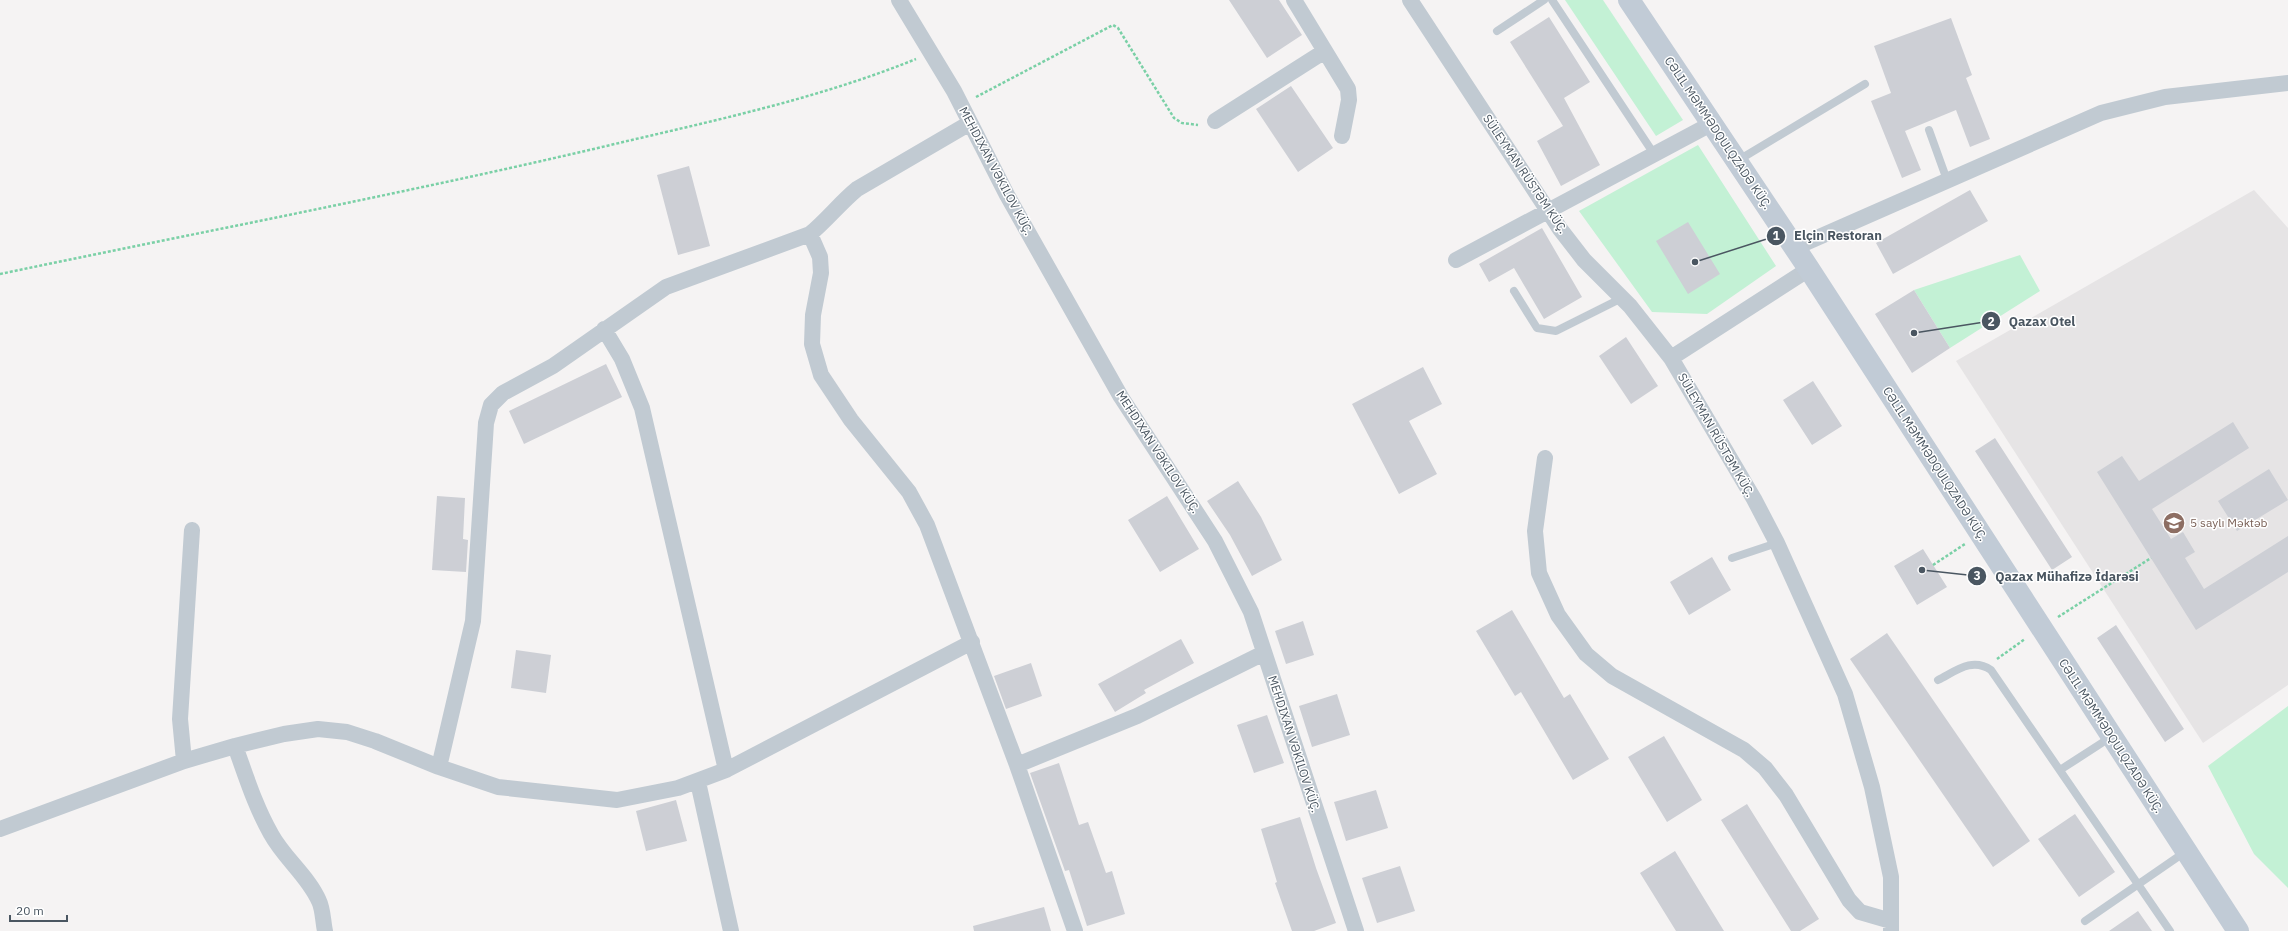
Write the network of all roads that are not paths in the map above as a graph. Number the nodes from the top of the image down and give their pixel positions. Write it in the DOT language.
graph roads {
  1 [pos="898,0"];
  2 [pos="1294,0"];
  3 [pos="1410,0"];
  4 [pos="1544,0"];
  5 [pos="1552,0"];
  6 [pos="1636,2"];
  7 [pos="1497,32"];
  8 [pos="1325,51"];
  9 [pos="2288,83"];
  10 [pos="1865,84"];
  11 [pos="1215,121"];
  12 [pos="970,123"];
  13 [pos="1711,124"];
  14 [pos="1929,130"];
  15 [pos="1342,136"];
  16 [pos="1654,154"];
  17 [pos="1737,162"];
  18 [pos="1947,180"];
  19 [pos="1548,210"];
  20 [pos="810,234"];
  21 [pos="1794,248"];
  22 [pos="1456,260"];
  23 [pos="1808,269"];
  24 [pos="1514,291"];
  25 [pos="1622,298"];
  26 [pos="604,329"];
  27 [pos="1671,358"];
  28 [pos="1545,458"];
  29 [pos="192,530"];
  30 [pos="1777,543"];
  31 [pos="1732,558"];
  32 [pos="972,642"];
  33 [pos="1264,653"];
  34 [pos="1938,680"];
  35 [pos="2112,737"];
  36 [pos="235,746"];
  37 [pos="184,761"];
  38 [pos="1017,765"];
  39 [pos="439,767"];
  40 [pos="726,770"];
  41 [pos="2060,770"];
  42 [pos="698,782"];
  43 [pos="0,829"];
  44 [pos="2186,852"];
  45 [pos="2139,885"];
  46 [pos="2085,921"];
  47 [pos="1891,926"];
  48 [pos="325,931"];
  49 [pos="731,931"];
  50 [pos="1075,931"];
  51 [pos="1356,931"];
  52 [pos="2170,931"];
  53 [pos="2238,931"];
  1 -- 12 [label="street, MEHDIXAN VƏKILOV KÜÇ."];
  2 -- 8 [label="street"];
  3 -- 19 [label="street, SÜLEYMAN RÜSTƏM KÜÇ."];
  4 -- 7 [label="lane"];
  5 -- 16 [label="lane"];
  6 -- 13 [label="street, CƏLIL MƏMMƏDQULQZADƏ KÜÇ."];
  8 -- 11 [label="street"];
  8 -- 15 [label="street"];
  9 -- 18 [label="street"];
  10 -- 17 [label="lane"];
  12 -- 20 [label="street"];
  12 -- 33 [label="street, MEHDIXAN VƏKILOV KÜÇ."];
  13 -- 16 [label="street"];
  13 -- 17 [label="street, CƏLIL MƏMMƏDQULQZADƏ KÜÇ."];
  14 -- 18 [label="lane"];
  16 -- 19 [label="street"];
  17 -- 21 [label="street, CƏLIL MƏMMƏDQULQZADƏ KÜÇ."];
  18 -- 21 [label="street"];
  19 -- 22 [label="street"];
  19 -- 25 [label="street, SÜLEYMAN RÜSTƏM KÜÇ."];
  20 -- 26 [label="street"];
  20 -- 32 [label="street"];
  21 -- 23 [label="street, CƏLIL MƏMMƏDQULQZADƏ KÜÇ."];
  23 -- 27 [label="street"];
  23 -- 35 [label="street, CƏLIL MƏMMƏDQULQZADƏ KÜÇ."];
  24 -- 25 [label="lane"];
  25 -- 27 [label="street, SÜLEYMAN RÜSTƏM KÜÇ."];
  26 -- 39 [label="street"];
  26 -- 40 [label="street"];
  27 -- 30 [label="street, SÜLEYMAN RÜSTƏM KÜÇ."];
  28 -- 47 [label="street"];
  29 -- 37 [label="street"];
  30 -- 31 [label="lane"];
  30 -- 47 [label="street, SÜLEYMAN RÜSTƏM KÜÇ."];
  32 -- 38 [label="street"];
  32 -- 40 [label="street"];
  33 -- 38 [label="street"];
  33 -- 51 [label="street, MEHDIXAN VƏKILOV KÜÇ."];
  34 -- 41 [label="lane"];
  35 -- 41 [label="lane"];
  35 -- 44 [label="street, CƏLIL MƏMMƏDQULQZADƏ KÜÇ."];
  36 -- 37 [label="street"];
  36 -- 39 [label="street"];
  36 -- 48 [label="street"];
  37 -- 43 [label="street"];
  38 -- 50 [label="street"];
  39 -- 42 [label="street"];
  40 -- 42 [label="street"];
  41 -- 45 [label="lane"];
  42 -- 49 [label="street"];
  44 -- 45 [label="lane"];
  44 -- 53 [label="street, CƏLIL MƏMMƏDQULQZADƏ KÜÇ."];
  45 -- 46 [label="lane"];
  45 -- 52 [label="lane"];
}
